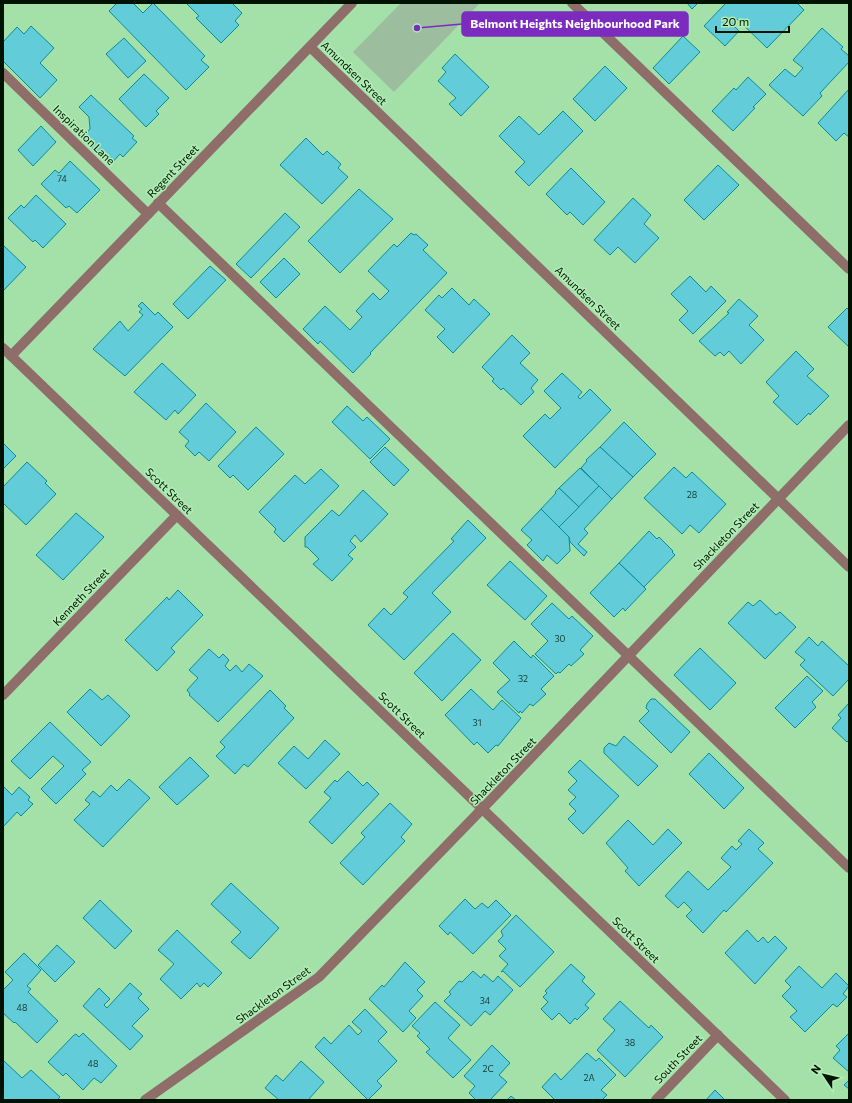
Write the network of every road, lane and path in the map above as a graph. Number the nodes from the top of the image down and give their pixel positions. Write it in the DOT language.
graph roads {
  1 [pos="352,3"];
  2 [pos="572,3"];
  3 [pos="310,47"];
  4 [pos="3,72"];
  5 [pos="158,203"];
  6 [pos="148,214"];
  7 [pos="849,269"];
  8 [pos="3,348"];
  9 [pos="11,356"];
  10 [pos="849,425"];
  11 [pos="778,499"];
  12 [pos="177,515"];
  13 [pos="849,567"];
  14 [pos="629,656"];
  15 [pos="3,695"];
  16 [pos="482,810"];
  17 [pos="849,868"];
  18 [pos="718,1035"];
  19 [pos="145,1100"];
  20 [pos="656,1100"];
  21 [pos="784,1100"];
  1 -- 3 [label="street, Regent Street"];
  2 -- 7 [label="street"];
  3 -- 5 [label="street, Regent Street"];
  3 -- 11 [label="street, Amundsen Street"];
  4 -- 6 [label="street, Inspiration Lane"];
  5 -- 6 [label="street, Regent Street"];
  5 -- 14 [label="street"];
  6 -- 9 [label="street, Regent Street"];
  8 -- 9 [label="street, Scott Street"];
  9 -- 12 [label="street, Scott Street"];
  10 -- 11 [label="street, Shackleton Street"];
  11 -- 13 [label="street, Amundsen Street"];
  11 -- 14 [label="street, Shackleton Street"];
  12 -- 15 [label="street, Kenneth Street"];
  12 -- 16 [label="street, Scott Street"];
  14 -- 16 [label="street, Shackleton Street"];
  14 -- 17 [label="street"];
  16 -- 18 [label="street, Scott Street"];
  16 -- 19 [label="street, Shackleton Street"];
  18 -- 20 [label="street, South Street"];
  18 -- 21 [label="street, Scott Street"];
}
